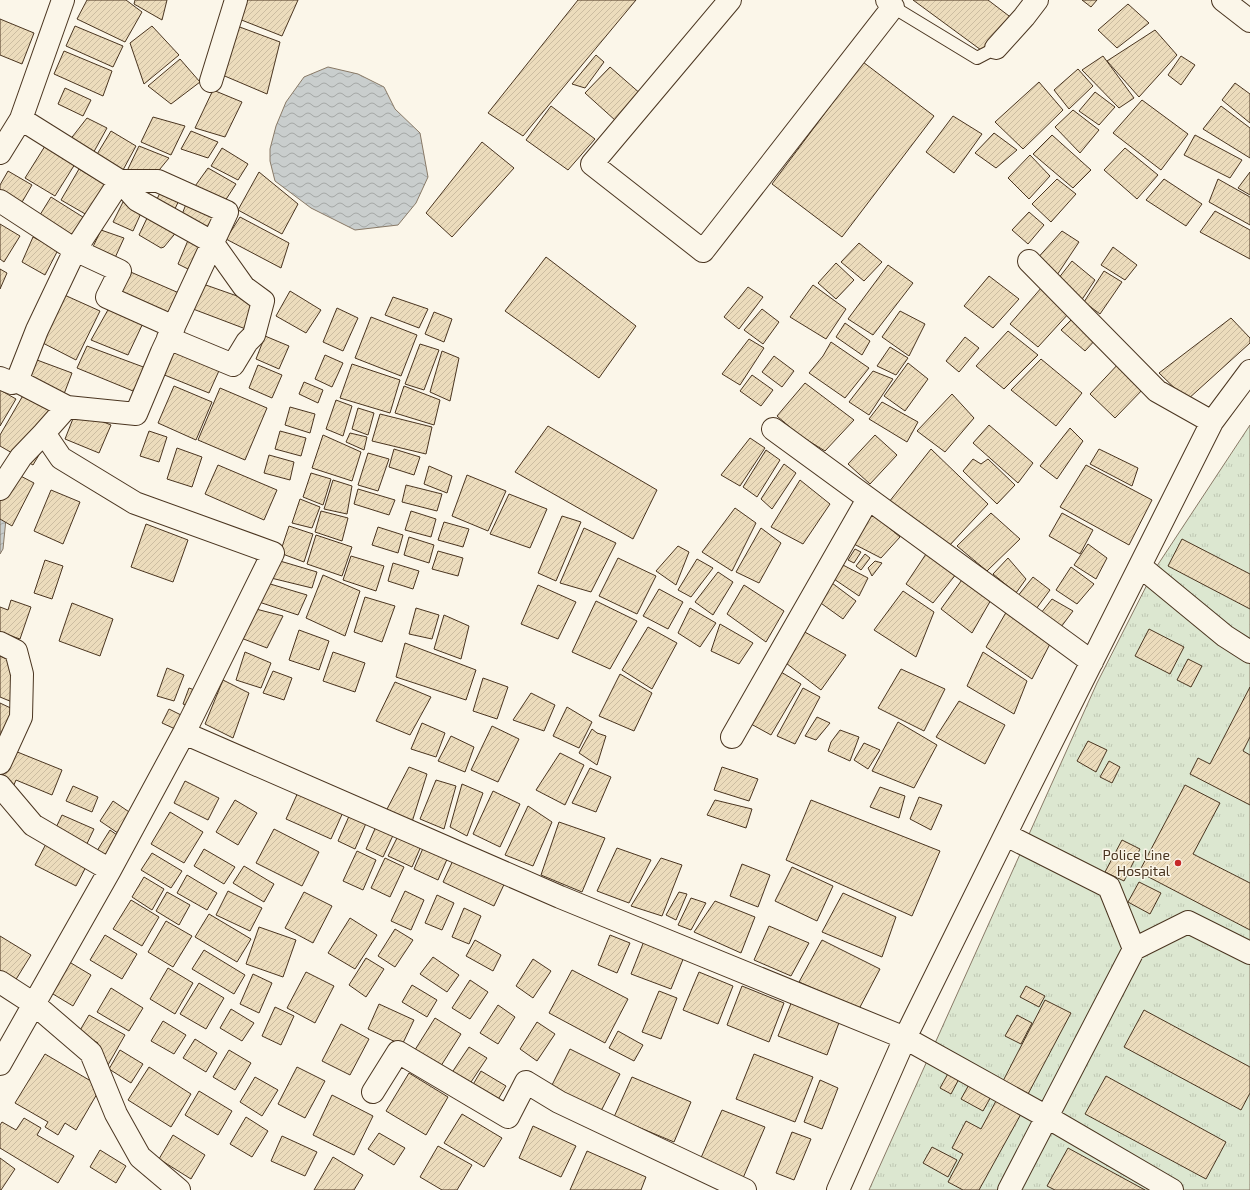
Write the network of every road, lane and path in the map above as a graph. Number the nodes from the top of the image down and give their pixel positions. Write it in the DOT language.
graph roads {
  1 [pos="63,0"];
  2 [pos="236,0"];
  3 [pos="730,0"];
  4 [pos="1037,0"];
  5 [pos="1223,0"];
  6 [pos="890,4"];
  7 [pos="1250,21"];
  8 [pos="996,48"];
  9 [pos="211,80"];
  10 [pos="21,119"];
  11 [pos="0,153"];
  12 [pos="120,181"];
  13 [pos="0,202"];
  14 [pos="212,242"];
  15 [pos="75,250"];
  16 [pos="1028,261"];
  17 [pos="171,332"];
  18 [pos="1250,371"];
  19 [pos="9,379"];
  20 [pos="66,407"];
  21 [pos="1212,422"];
  22 [pos="773,429"];
  23 [pos="44,433"];
  24 [pos="0,489"];
  25 [pos="868,499"];
  26 [pos="1140,566"];
  27 [pos="0,643"];
  28 [pos="1250,652"];
  29 [pos="1092,662"];
  30 [pos="184,733"];
  31 [pos="732,738"];
  32 [pos="0,763"];
  33 [pos="0,786"];
  34 [pos="1006,834"];
  35 [pos="110,870"];
  36 [pos="1134,949"];
  37 [pos="1250,953"];
  38 [pos="0,982"];
  39 [pos="34,1004"];
  40 [pos="905,1038"];
  41 [pos="0,1064"];
  42 [pos="372,1092"];
  43 [pos="1047,1117"];
  44 [pos="179,1190"];
  45 [pos="745,1190"];
  46 [pos="838,1190"];
  47 [pos="1009,1190"];
  48 [pos="1172,1190"];
  1 -- 10 [label="main road"];
  2 -- 9 [label="main road"];
  3 -- 6 [label="main road"];
  4 -- 8 [label="main road"];
  5 -- 7 [label="main road"];
  6 -- 8 [label="lane"];
  10 -- 11 [label="main road"];
  10 -- 12 [label="main road"];
  12 -- 14 [label="main road"];
  12 -- 14 [label="main road"];
  12 -- 15 [label="main road"];
  13 -- 15 [label="main road"];
  14 -- 17 [label="main road"];
  14 -- 17 [label="main road"];
  15 -- 17 [label="main road"];
  15 -- 19 [label="main road"];
  16 -- 21 [label="main road"];
  17 -- 20 [label="main road"];
  18 -- 21 [label="main road"];
  19 -- 20 [label="main road"];
  20 -- 23 [label="main road"];
  21 -- 26 [label="main road"];
  22 -- 25 [label="main road"];
  23 -- 24 [label="main road"];
  23 -- 30 [label="main road"];
  25 -- 29 [label="main road"];
  25 -- 31 [label="main road"];
  26 -- 28 [label="main road"];
  26 -- 29 [label="main road"];
  27 -- 32 [label="main road"];
  29 -- 34 [label="main road"];
  30 -- 35 [label="main road"];
  30 -- 40 [label="main road"];
  33 -- 35 [label="main road"];
  34 -- 36 [label="main road"];
  34 -- 40 [label="main road"];
  35 -- 39 [label="main road"];
  36 -- 37 [label="main road"];
  36 -- 43 [label="main road"];
  38 -- 39 [label="main road"];
  39 -- 41 [label="main road"];
  39 -- 44 [label="main road"];
  40 -- 43 [label="main road"];
  40 -- 46 [label="main road"];
  42 -- 45 [label="main road"];
  43 -- 47 [label="main road"];
  43 -- 48 [label="main road"];
}
